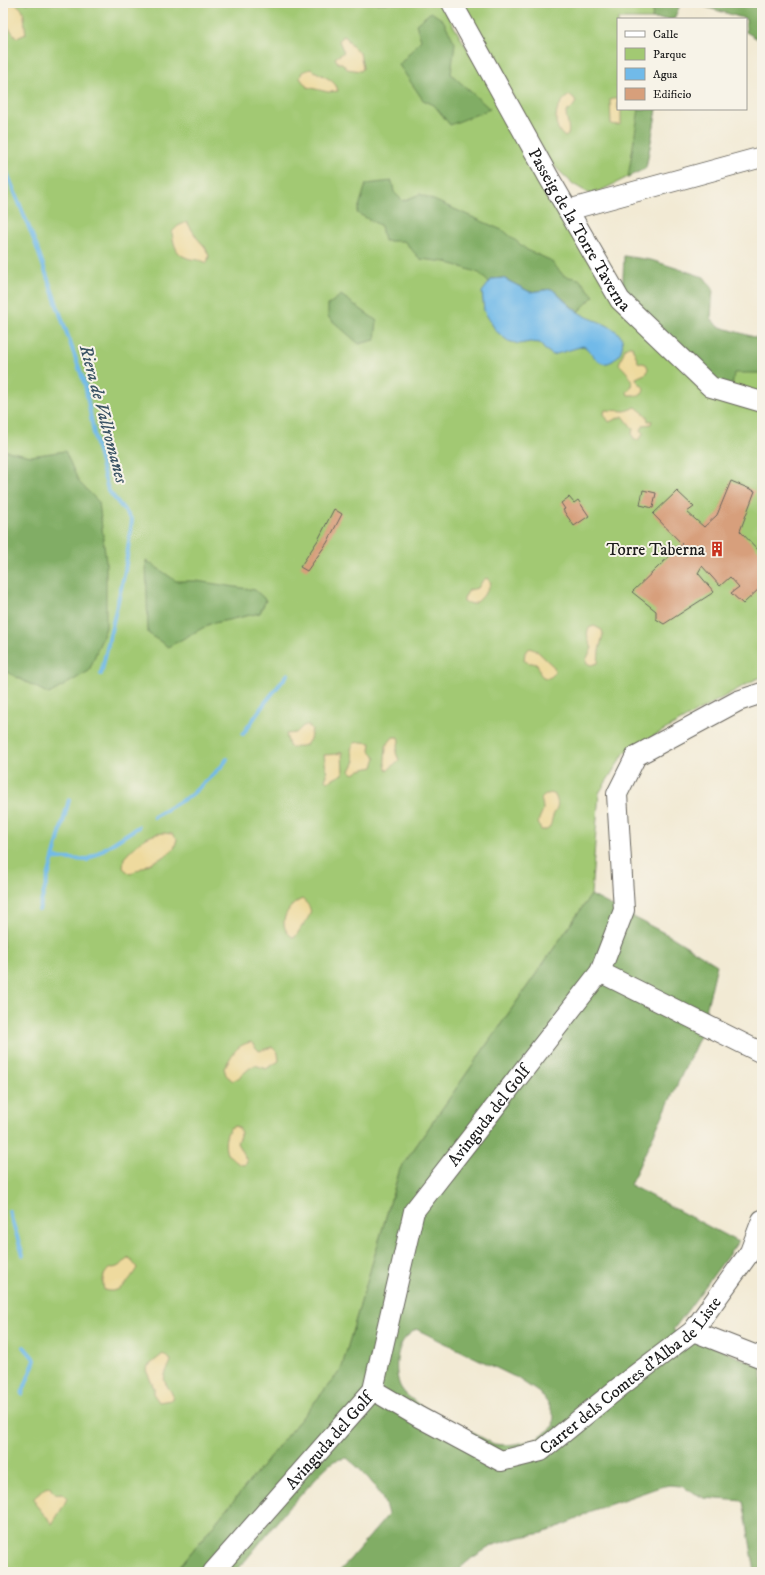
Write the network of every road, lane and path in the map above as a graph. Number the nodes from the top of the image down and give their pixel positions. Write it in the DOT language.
graph roads {
  1 [pos="452,3"];
  2 [pos="762,157"];
  3 [pos="568,210"];
  4 [pos="762,402"];
  5 [pos="762,693"];
  6 [pos="600,972"];
  7 [pos="762,1053"];
  8 [pos="762,1220"];
  9 [pos="693,1331"];
  10 [pos="762,1358"];
  11 [pos="373,1390"];
  12 [pos="213,1572"];
  1 -- 3 [label="street, Passeig de la Torre Taverna"];
  2 -- 3 [label="street"];
  3 -- 4 [label="street, Passeig de la Torre Taverna"];
  5 -- 6 [label="street, Avinguda del Golf"];
  6 -- 7 [label="street"];
  6 -- 11 [label="street, Avinguda del Golf"];
  8 -- 9 [label="street, Carrer dels Comtes d'Alba de Liste"];
  9 -- 10 [label="street"];
  9 -- 11 [label="street, Carrer dels Comtes d'Alba de Liste"];
  11 -- 12 [label="street, Avinguda del Golf"];
}
